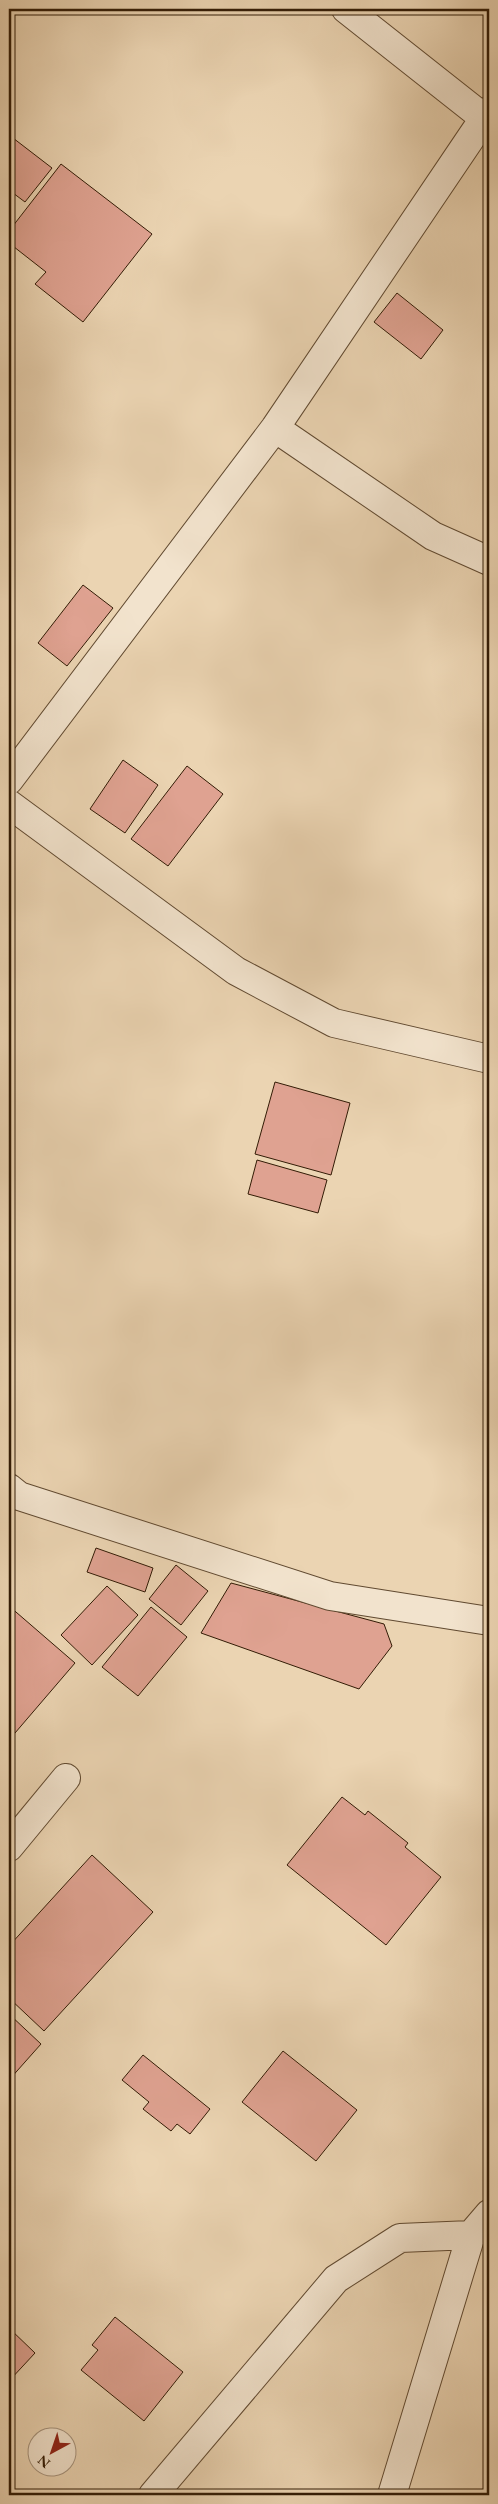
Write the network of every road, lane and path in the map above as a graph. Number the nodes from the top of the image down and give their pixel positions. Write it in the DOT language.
graph roads {
  1 [pos="346,9"];
  2 [pos="487,117"];
  3 [pos="275,428"];
  4 [pos="489,561"];
  5 [pos="9,780"];
  6 [pos="9,804"];
  7 [pos="489,1059"];
  8 [pos="12,1497"];
  9 [pos="489,1621"];
  10 [pos="66,1778"];
  11 [pos="9,1847"];
  12 [pos="489,2214"];
  13 [pos="471,2235"];
  14 [pos="153,2495"];
  15 [pos="392,2495"];
  1 -- 2 [label="street"];
  2 -- 3 [label="street"];
  3 -- 4 [label="street"];
  3 -- 5 [label="street"];
  6 -- 7 [label="street"];
  8 -- 9 [label="street"];
  10 -- 11 [label="street"];
  12 -- 13 [label="street"];
  13 -- 14 [label="street"];
  13 -- 15 [label="street"];
}
